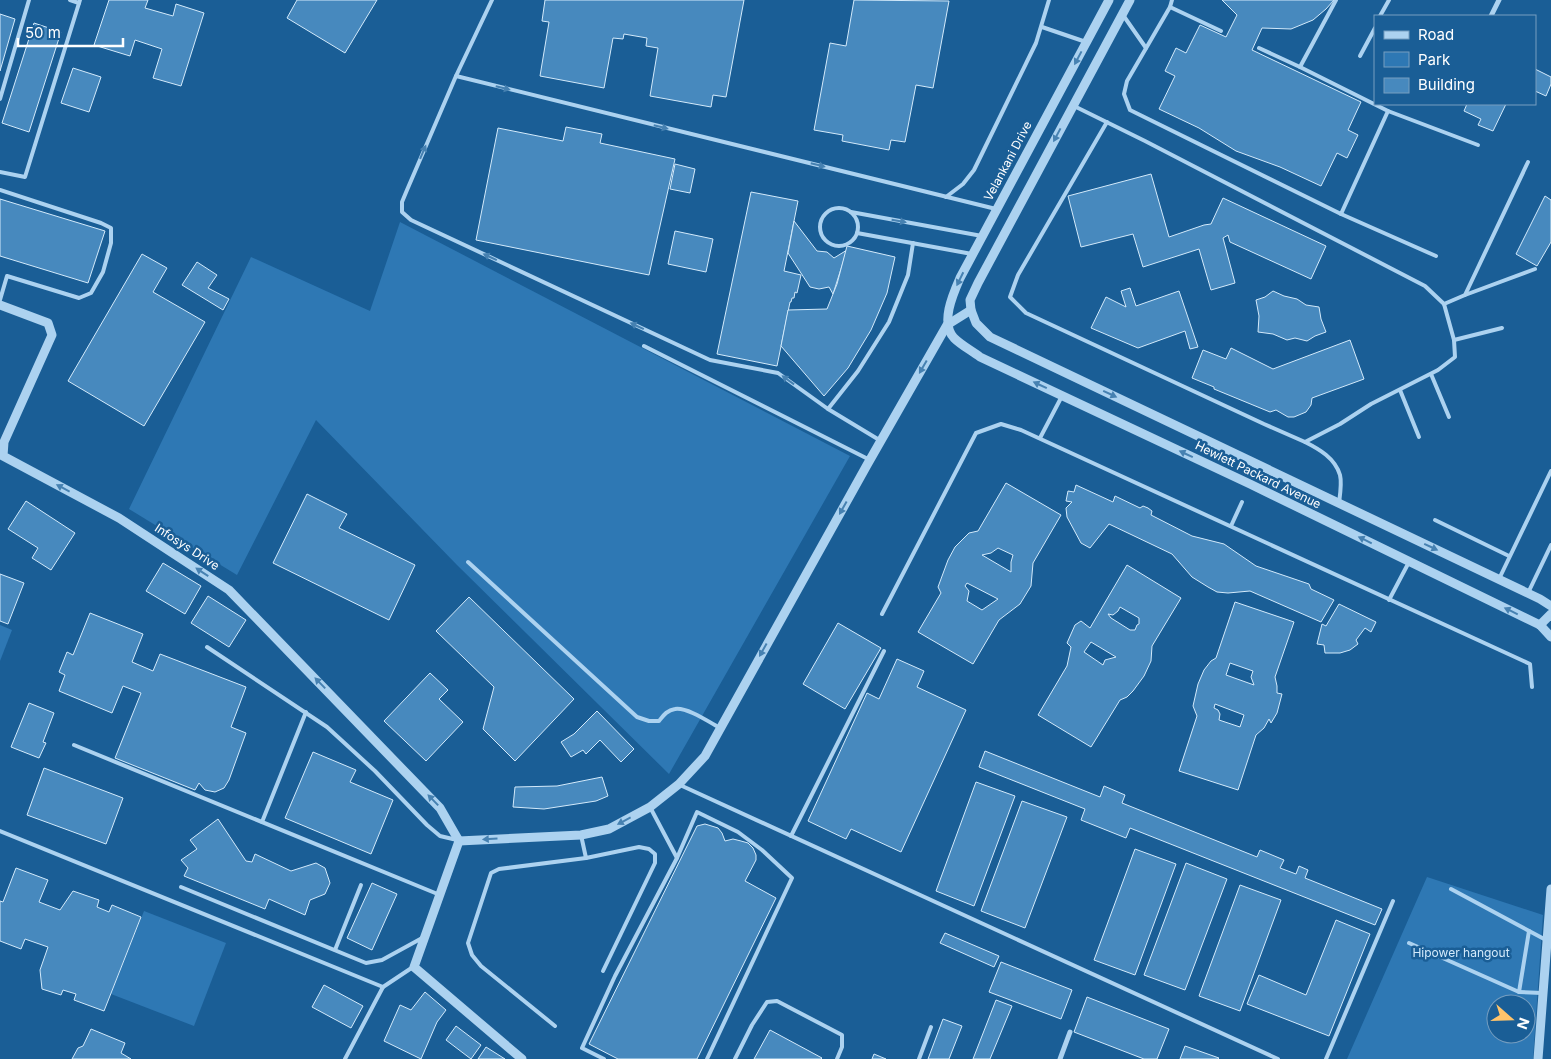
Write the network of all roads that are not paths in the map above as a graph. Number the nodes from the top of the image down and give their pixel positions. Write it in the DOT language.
graph roads {
  1 [pos="29,0"];
  2 [pos="70,0"];
  3 [pos="492,0"];
  4 [pos="1049,0"];
  5 [pos="1109,0"];
  6 [pos="1130,0"];
  7 [pos="1172,0"];
  8 [pos="1336,0"];
  9 [pos="1389,0"];
  10 [pos="1499,0"];
  11 [pos="79,1"];
  12 [pos="1170,7"];
  13 [pos="1122,14"];
  14 [pos="1381,15"];
  15 [pos="1492,15"];
  16 [pos="1042,27"];
  17 [pos="1221,30"];
  18 [pos="1374,30"];
  19 [pos="1086,42"];
  20 [pos="1146,48"];
  21 [pos="1258,48"];
  22 [pos="1360,56"];
  23 [pos="1300,67"];
  24 [pos="456,76"];
  25 [pos="0,99"];
  26 [pos="1374,104"];
  27 [pos="1376,105"];
  28 [pos="1073,106"];
  29 [pos="1388,111"];
  30 [pos="1107,122"];
  31 [pos="1478,145"];
  32 [pos="1528,162"];
  33 [pos="0,172"];
  34 [pos="0,190"];
  35 [pos="946,197"];
  36 [pos="996,209"];
  37 [pos="851,212"];
  38 [pos="1341,214"];
  39 [pos="858,233"];
  40 [pos="982,236"];
  41 [pos="913,243"];
  42 [pos="972,254"];
  43 [pos="1436,256"];
  44 [pos="1535,269"];
  45 [pos="1465,295"];
  46 [pos="0,300"];
  47 [pos="1444,304"];
  48 [pos="0,305"];
  49 [pos="971,310"];
  50 [pos="948,325"];
  51 [pos="1502,328"];
  52 [pos="953,337"];
  53 [pos="1454,340"];
  54 [pos="644,346"];
  55 [pos="1431,374"];
  56 [pos="1400,390"];
  57 [pos="1062,395"];
  58 [pos="828,409"];
  59 [pos="1449,417"];
  60 [pos="1040,438"];
  61 [pos="1419,438"];
  62 [pos="881,440"];
  63 [pos="1305,442"];
  64 [pos="870,460"];
  65 [pos="1551,471"];
  66 [pos="1242,502"];
  67 [pos="1339,503"];
  68 [pos="1434,520"];
  69 [pos="1231,526"];
  70 [pos="1551,545"];
  71 [pos="1509,556"];
  72 [pos="1409,561"];
  73 [pos="468,562"];
  74 [pos="1499,579"];
  75 [pos="1528,593"];
  76 [pos="1390,600"];
  77 [pos="1551,606"];
  78 [pos="882,614"];
  79 [pos="1551,614"];
  80 [pos="1540,625"];
  81 [pos="1551,637"];
  82 [pos="207,647"];
  83 [pos="884,651"];
  84 [pos="1532,687"];
  85 [pos="306,712"];
  86 [pos="720,728"];
  87 [pos="74,745"];
  88 [pos="679,784"];
  89 [pos="650,807"];
  90 [pos="262,822"];
  91 [pos="0,831"];
  92 [pos="581,835"];
  93 [pos="791,836"];
  94 [pos="459,841"];
  95 [pos="586,858"];
  96 [pos="677,858"];
  97 [pos="362,886"];
  98 [pos="181,887"];
  99 [pos="1451,889"];
  100 [pos="1551,889"];
  101 [pos="440,895"];
  102 [pos="1393,901"];
  103 [pos="1529,931"];
  104 [pos="426,935"];
  105 [pos="1547,940"];
  106 [pos="1410,943"];
  107 [pos="335,950"];
  108 [pos="414,967"];
  109 [pos="603,971"];
  110 [pos="384,987"];
  111 [pos="1520,992"];
  112 [pos="1543,993"];
  113 [pos="555,1026"];
  114 [pos="931,1027"];
  115 [pos="1070,1032"];
  116 [pos="345,1059"];
  117 [pos="522,1059"];
  118 [pos="604,1059"];
  119 [pos="706,1059"];
  120 [pos="735,1059"];
  121 [pos="837,1059"];
  122 [pos="919,1059"];
  123 [pos="1060,1059"];
  124 [pos="1278,1059"];
  125 [pos="1326,1059"];
  126 [pos="1538,1059"];
  1 -- 25 [label="lane"];
  2 -- 11 [label="lane"];
  3 -- 24 [label="lane"];
  4 -- 16 [label="lane"];
  5 -- 19 [label="street, Velankani Drive"];
  6 -- 13 [label="street"];
  7 -- 12 [label="lane"];
  8 -- 23 [label="lane"];
  9 -- 14 [label="lane"];
  10 -- 15 [label="street"];
  11 -- 33 [label="lane"];
  12 -- 17 [label="lane"];
  12 -- 20 [label="lane"];
  13 -- 20 [label="lane"];
  13 -- 28 [label="street"];
  16 -- 19 [label="lane"];
  16 -- 35 [label="lane"];
  18 -- 22 [label="lane"];
  19 -- 36 [label="street, Velankani Drive, one-way"];
  20 -- 38 [label="lane"];
  21 -- 23 [label="lane"];
  23 -- 26 [label="lane"];
  24 -- 35 [label="lane, one-way"];
  58 -- 24 [label="lane, one-way"];
  27 -- 29 [label="lane"];
  28 -- 30 [label="lane"];
  28 -- 49 [label="street, one-way"];
  29 -- 31 [label="lane"];
  29 -- 38 [label="lane"];
  30 -- 47 [label="lane"];
  30 -- 63 [label="lane"];
  32 -- 45 [label="lane"];
  34 -- 46 [label="lane"];
  35 -- 36 [label="lane"];
  36 -- 40 [label="street, Velankani Drive"];
  37 -- 39 [label="lane"];
  37 -- 39 [label="lane"];
  37 -- 40 [label="lane, one-way"];
  38 -- 43 [label="lane"];
  39 -- 41 [label="lane"];
  40 -- 42 [label="street, Velankani Drive"];
  41 -- 42 [label="lane"];
  41 -- 58 [label="lane"];
  42 -- 50 [label="street, Velankani Drive, one-way"];
  44 -- 45 [label="lane"];
  45 -- 47 [label="lane"];
  47 -- 53 [label="lane"];
  94 -- 48 [label="street, Infosys Drive, one-way"];
  49 -- 50 [label="street"];
  49 -- 67 [label="street, Hewlett Packard Avenue, one-way"];
  50 -- 52 [label="street, Velankani Drive"];
  50 -- 62 [label="street, one-way"];
  51 -- 53 [label="lane"];
  57 -- 52 [label="street, Hewlett Packard Avenue, one-way"];
  53 -- 55 [label="lane"];
  54 -- 64 [label="lane"];
  55 -- 56 [label="lane"];
  55 -- 59 [label="lane"];
  56 -- 61 [label="lane"];
  56 -- 63 [label="lane"];
  57 -- 60 [label="lane"];
  72 -- 57 [label="street, Hewlett Packard Avenue, one-way"];
  58 -- 62 [label="lane"];
  60 -- 69 [label="lane"];
  60 -- 78 [label="lane"];
  62 -- 64 [label="street"];
  63 -- 67 [label="lane"];
  64 -- 86 [label="street, one-way"];
  65 -- 71 [label="lane"];
  66 -- 69 [label="lane"];
  67 -- 74 [label="street, Hewlett Packard Avenue, one-way"];
  68 -- 71 [label="lane"];
  69 -- 76 [label="lane"];
  70 -- 75 [label="lane"];
  71 -- 74 [label="lane"];
  72 -- 76 [label="lane"];
  80 -- 72 [label="street, Hewlett Packard Avenue, one-way"];
  73 -- 86 [label="lane"];
  74 -- 75 [label="street, Hewlett Packard Avenue"];
  75 -- 77 [label="street, Hewlett Packard Avenue"];
  76 -- 84 [label="lane"];
  79 -- 80 [label="street"];
  80 -- 81 [label="street, Hewlett Packard Avenue"];
  82 -- 85 [label="lane"];
  83 -- 93 [label="lane"];
  85 -- 90 [label="lane"];
  85 -- 94 [label="lane"];
  86 -- 88 [label="street"];
  87 -- 90 [label="lane"];
  88 -- 89 [label="street"];
  88 -- 93 [label="lane"];
  89 -- 92 [label="street, one-way"];
  89 -- 96 [label="lane"];
  90 -- 101 [label="lane"];
  91 -- 110 [label="lane"];
  92 -- 94 [label="street, one-way"];
  92 -- 95 [label="lane"];
  93 -- 124 [label="lane"];
  94 -- 101 [label="street"];
  95 -- 109 [label="lane"];
  95 -- 113 [label="lane"];
  96 -- 118 [label="lane"];
  96 -- 119 [label="lane"];
  97 -- 107 [label="lane"];
  98 -- 107 [label="lane"];
  99 -- 103 [label="lane"];
  100 -- 105 [label="street"];
  101 -- 104 [label="street"];
  102 -- 125 [label="lane"];
  103 -- 105 [label="lane"];
  103 -- 111 [label="lane"];
  104 -- 107 [label="lane"];
  104 -- 108 [label="street"];
  105 -- 112 [label="street"];
  106 -- 111 [label="lane"];
  108 -- 110 [label="lane"];
  108 -- 117 [label="street"];
  110 -- 116 [label="lane"];
  111 -- 112 [label="lane"];
  112 -- 126 [label="street"];
  114 -- 122 [label="lane"];
  115 -- 123 [label="street"];
  120 -- 121 [label="lane"];
}
